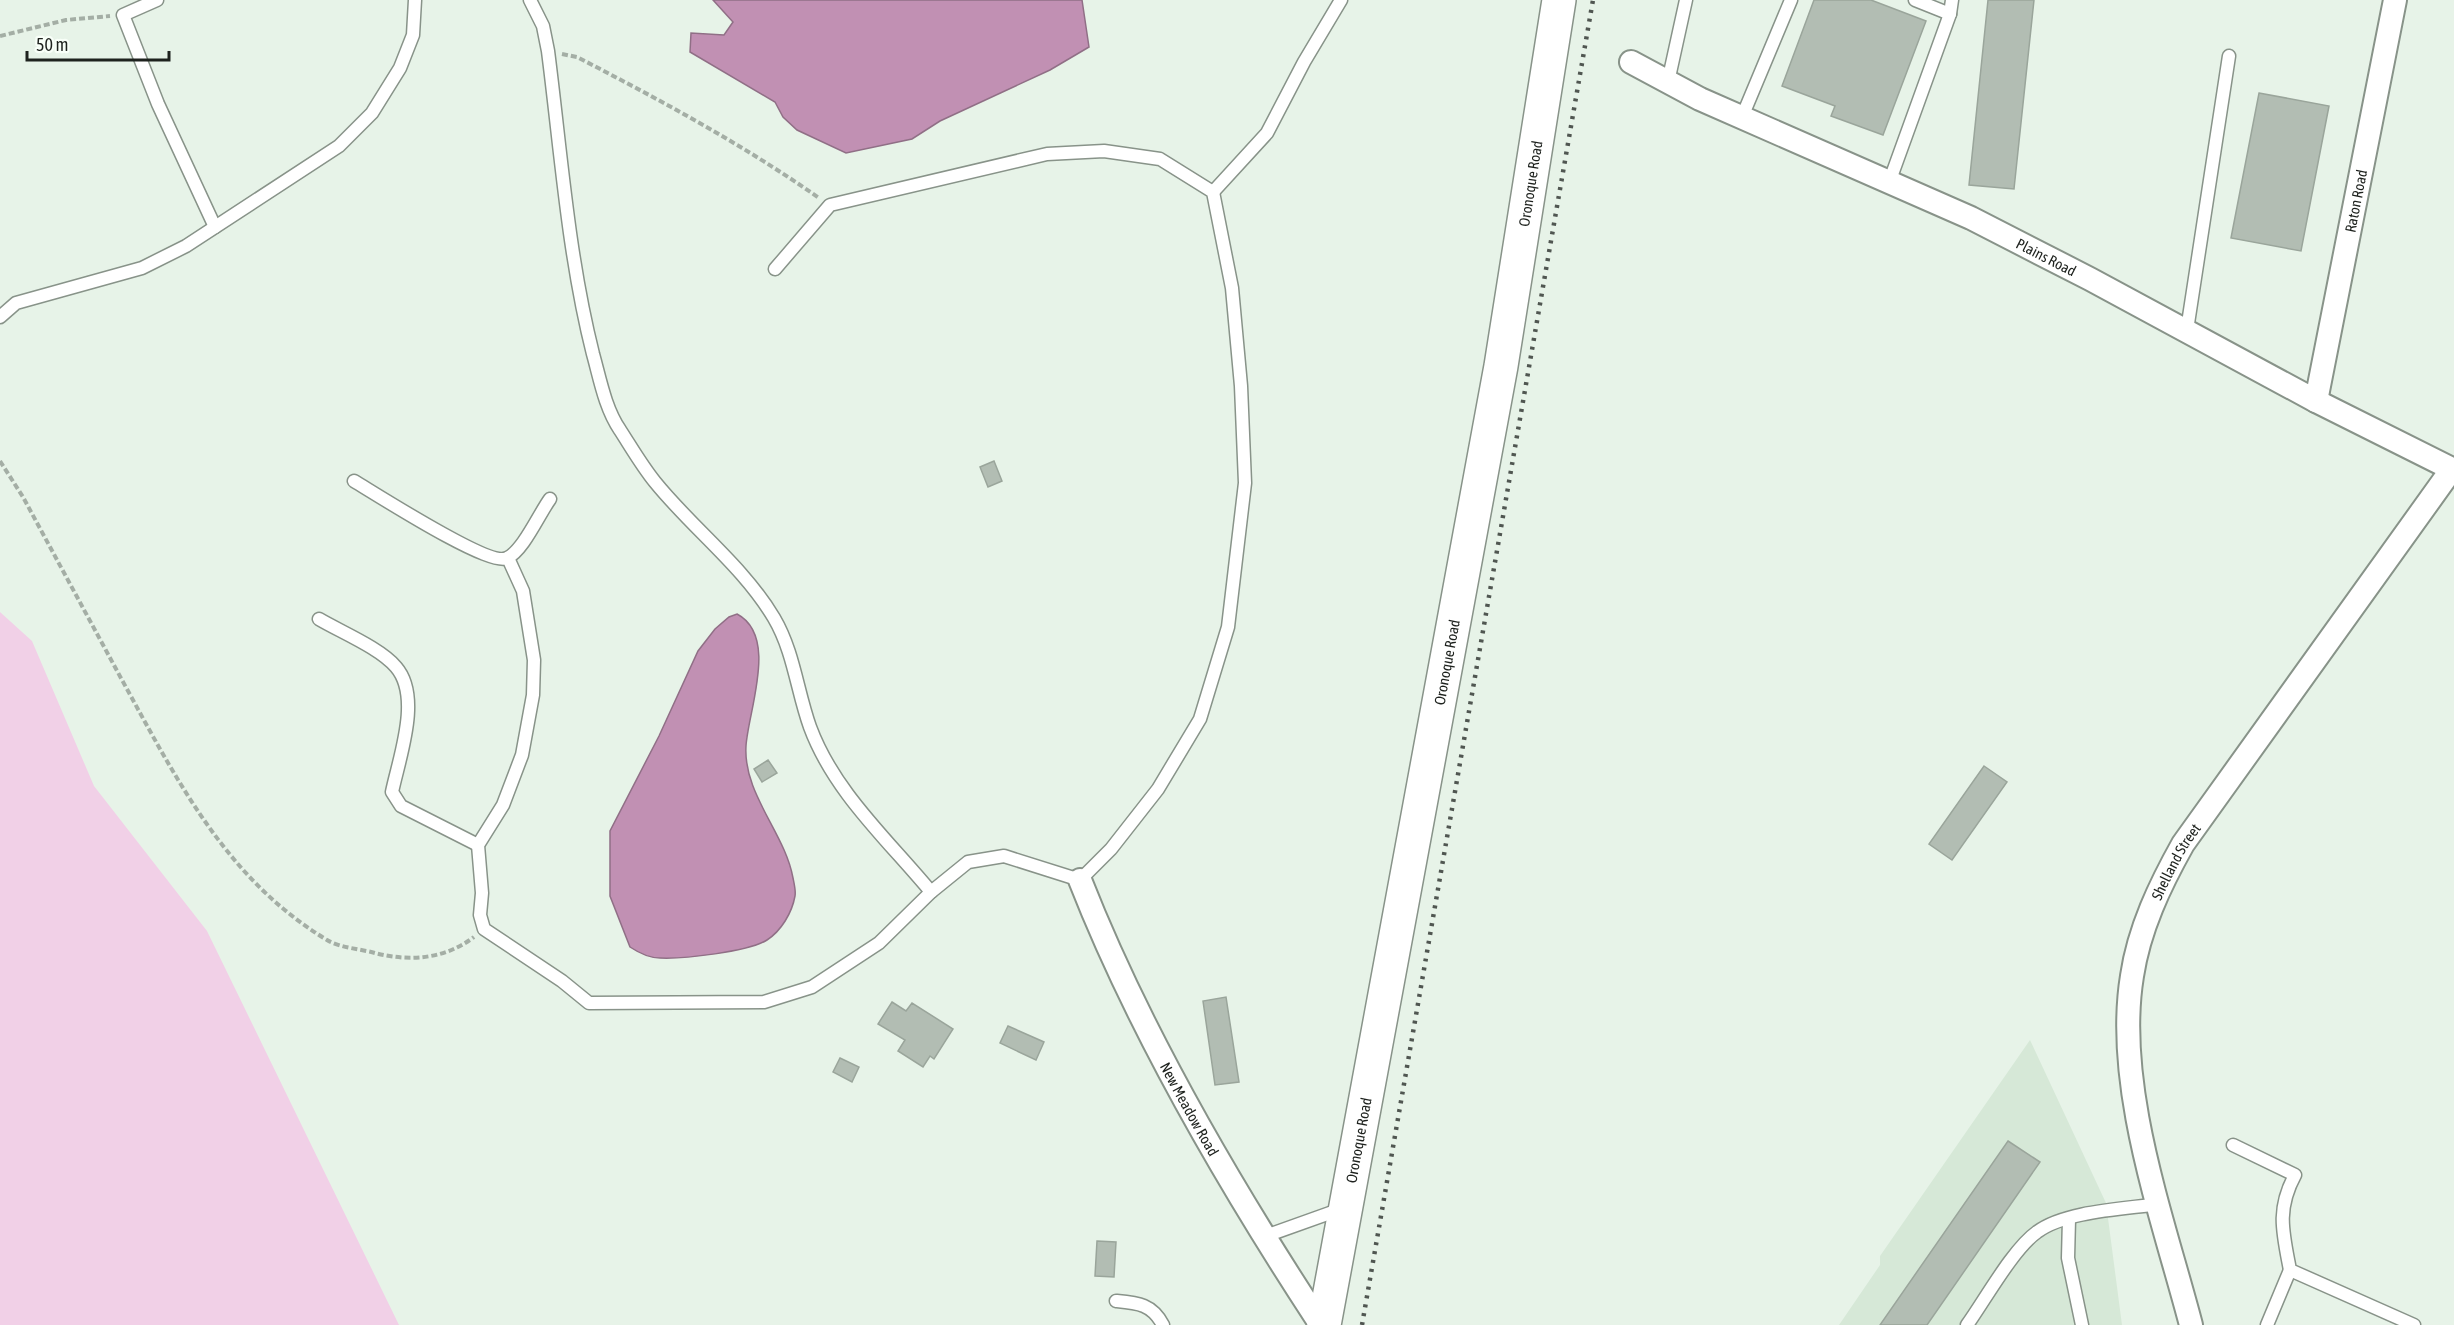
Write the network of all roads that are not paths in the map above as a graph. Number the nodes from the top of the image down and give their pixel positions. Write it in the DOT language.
graph roads {
  1 [pos="157,0"];
  2 [pos="415,0"];
  3 [pos="530,0"];
  4 [pos="1341,0"];
  5 [pos="1559,0"];
  6 [pos="1686,0"];
  7 [pos="1791,0"];
  8 [pos="1915,0"];
  9 [pos="1952,0"];
  10 [pos="2395,0"];
  11 [pos="1950,14"];
  12 [pos="2229,56"];
  13 [pos="1630,62"];
  14 [pos="1668,82"];
  15 [pos="1742,117"];
  16 [pos="1890,180"];
  17 [pos="1213,192"];
  18 [pos="215,227"];
  19 [pos="775,269"];
  20 [pos="0,316"];
  21 [pos="2187,330"];
  22 [pos="2316,401"];
  23 [pos="2453,468"];
  24 [pos="354,481"];
  25 [pos="550,499"];
  26 [pos="508,558"];
  27 [pos="319,619"];
  28 [pos="478,845"];
  29 [pos="1080,880"];
  30 [pos="931,892"];
  31 [pos="2233,1145"];
  32 [pos="2159,1204"];
  33 [pos="1345,1207"];
  34 [pos="2069,1219"];
  35 [pos="1263,1237"];
  36 [pos="2290,1270"];
  37 [pos="1116,1301"];
  38 [pos="1163,1325"];
  39 [pos="1323,1325"];
  40 [pos="1967,1325"];
  41 [pos="2082,1325"];
  42 [pos="2191,1325"];
  43 [pos="2267,1325"];
  44 [pos="2414,1325"];
  1 -- 18 [label="lane"];
  2 -- 18 [label="lane"];
  3 -- 30 [label="lane"];
  4 -- 17 [label="lane"];
  5 -- 33 [label="street, Oronoque Road"];
  6 -- 14 [label="lane"];
  7 -- 15 [label="lane"];
  8 -- 11 [label="lane"];
  9 -- 11 [label="lane"];
  10 -- 22 [label="street, Raton Road"];
  11 -- 16 [label="lane"];
  12 -- 21 [label="lane"];
  13 -- 14 [label="street, Plains Road"];
  14 -- 15 [label="street, Plains Road"];
  15 -- 16 [label="street, Plains Road"];
  16 -- 21 [label="street, Plains Road"];
  17 -- 19 [label="lane"];
  17 -- 29 [label="lane"];
  18 -- 20 [label="lane"];
  21 -- 22 [label="street, Plains Road"];
  22 -- 23 [label="street, Plains Road"];
  23 -- 32 [label="street, Shelland Street"];
  24 -- 26 [label="lane"];
  25 -- 26 [label="lane"];
  26 -- 28 [label="lane"];
  27 -- 28 [label="lane"];
  28 -- 30 [label="lane"];
  29 -- 30 [label="lane"];
  29 -- 35 [label="street, New Meadow Road"];
  31 -- 36 [label="lane"];
  32 -- 34 [label="lane"];
  32 -- 42 [label="street, Shelland Street"];
  33 -- 35 [label="lane"];
  33 -- 39 [label="street, Oronoque Road"];
  34 -- 40 [label="lane"];
  34 -- 41 [label="lane"];
  35 -- 39 [label="street, New Meadow Road"];
  36 -- 43 [label="lane"];
  36 -- 44 [label="lane"];
  37 -- 38 [label="lane"];
}
